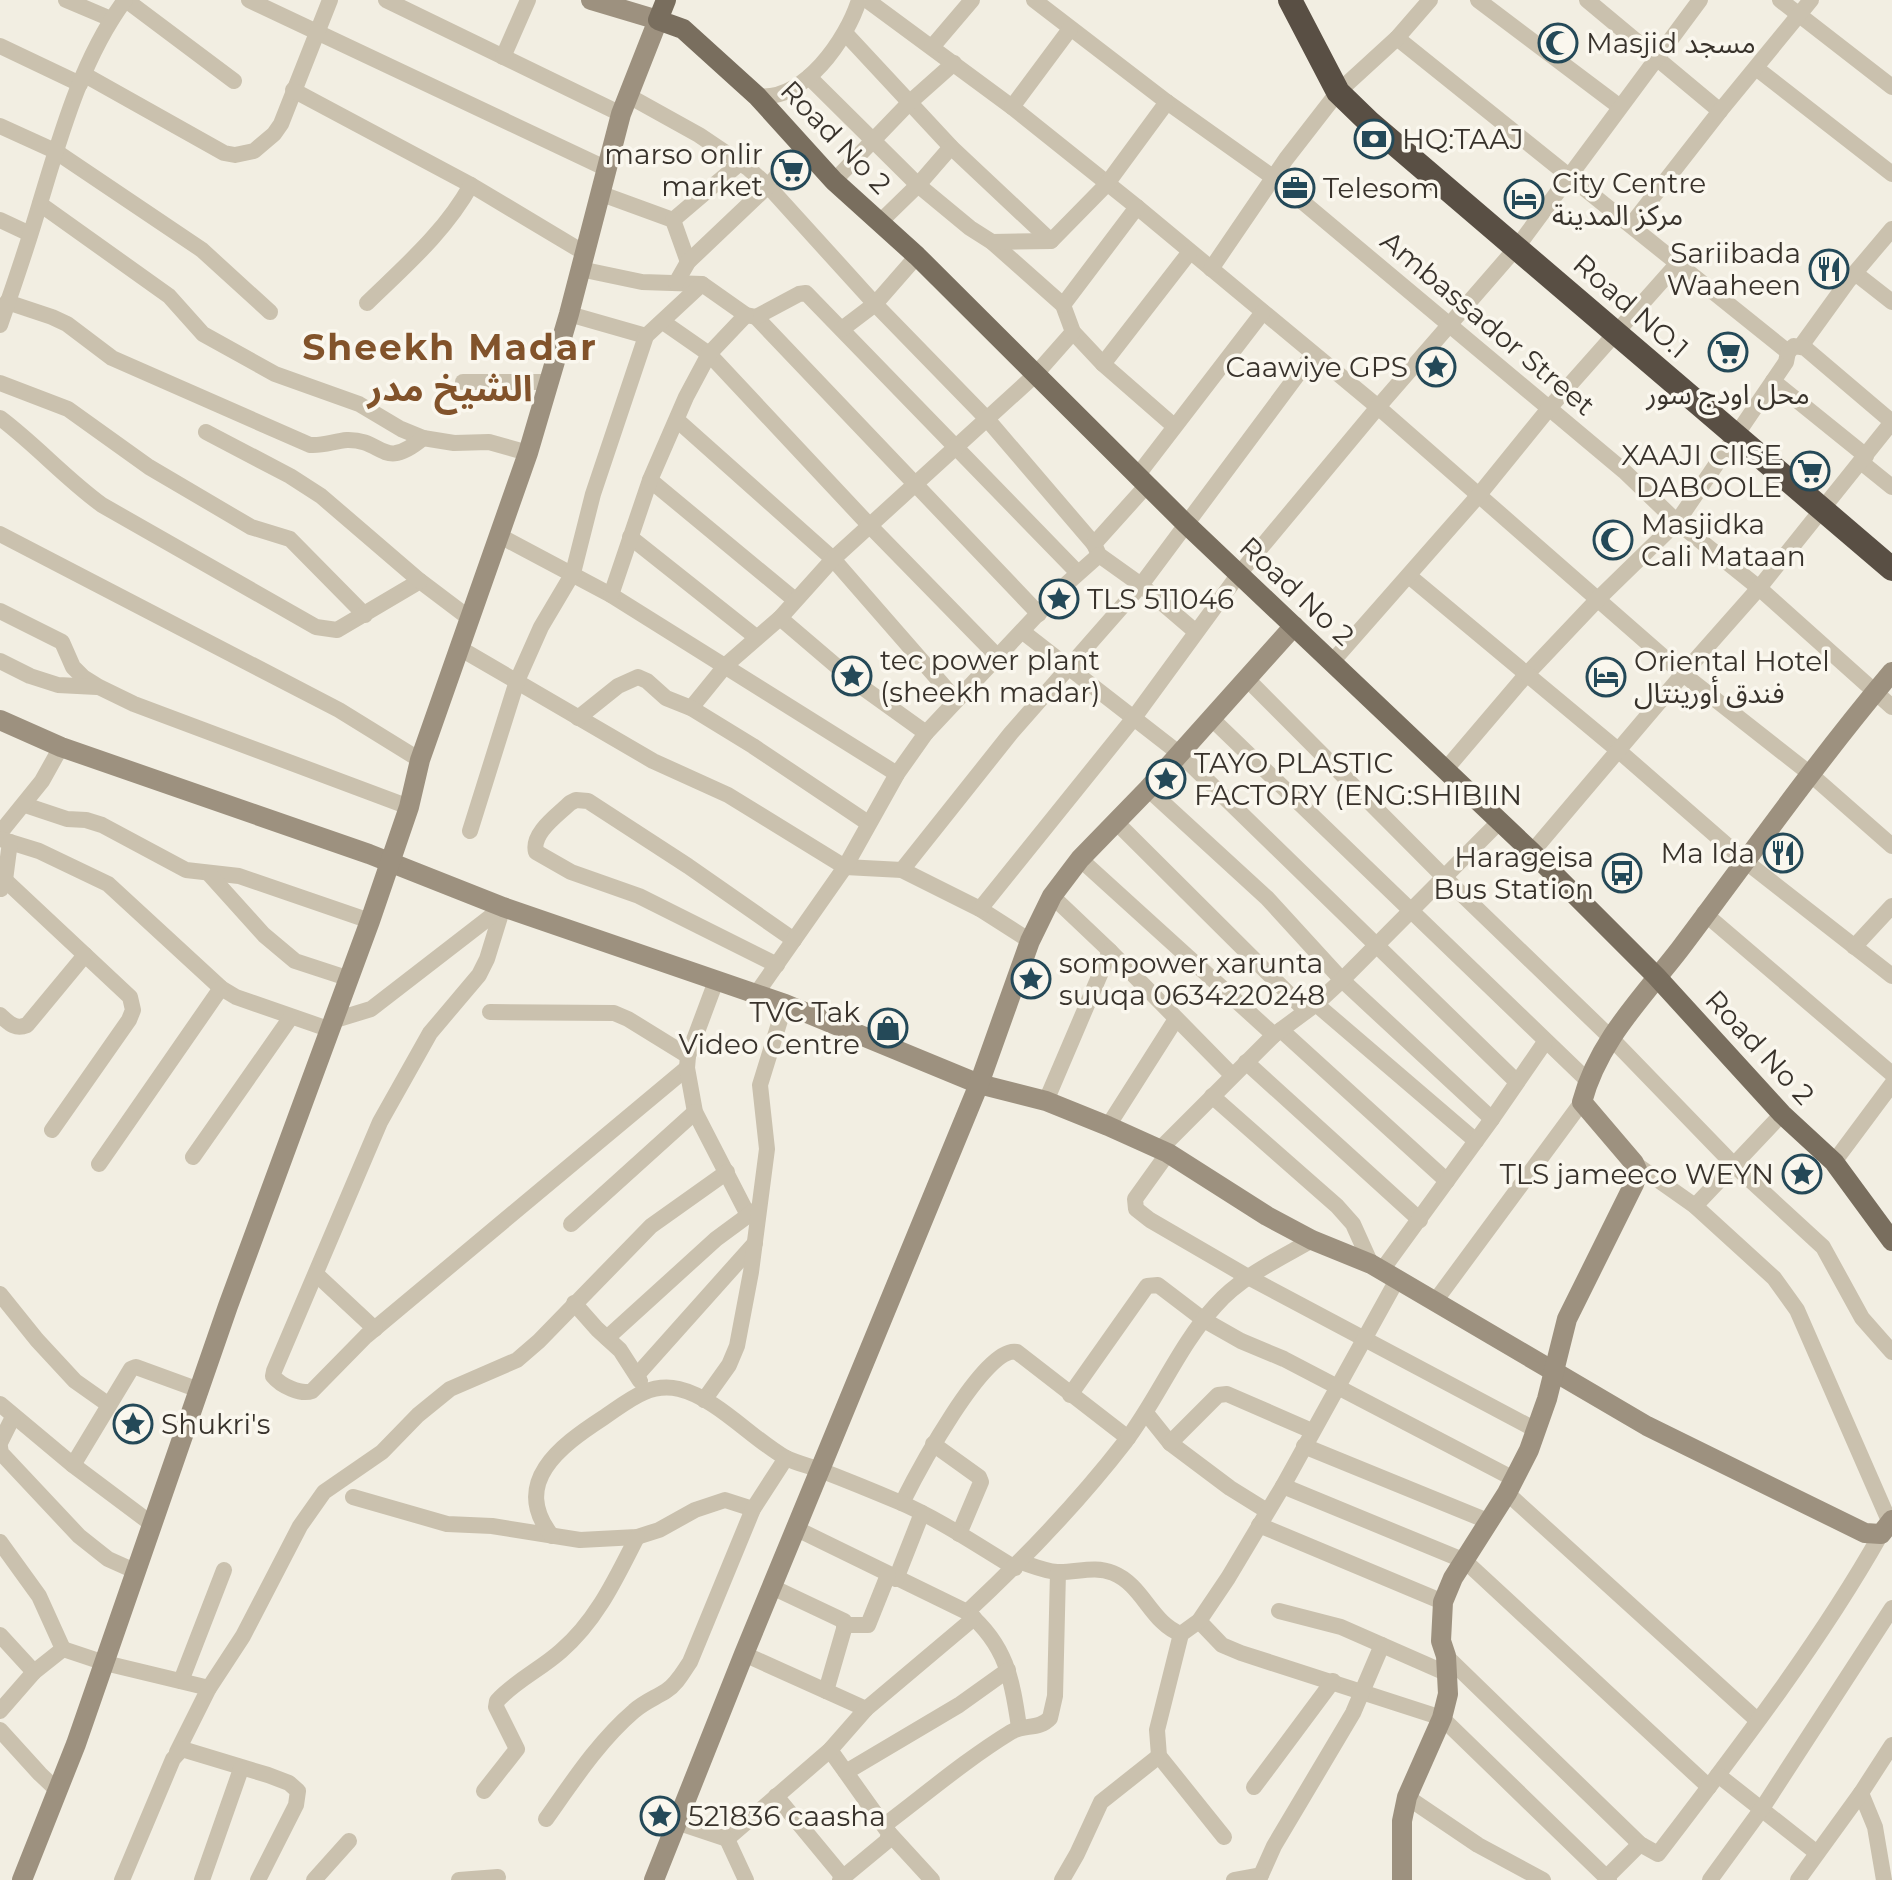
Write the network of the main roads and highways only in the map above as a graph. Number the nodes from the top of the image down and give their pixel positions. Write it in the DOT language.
graph roads {
  1 [pos="666,0"];
  2 [pos="1298,5"];
  3 [pos="1892,569"];
  4 [pos="1892,1241"];
  1 -- 4 [label="main road, Road No 2"];
  2 -- 3 [label="highway, Road NO.1"];
}
